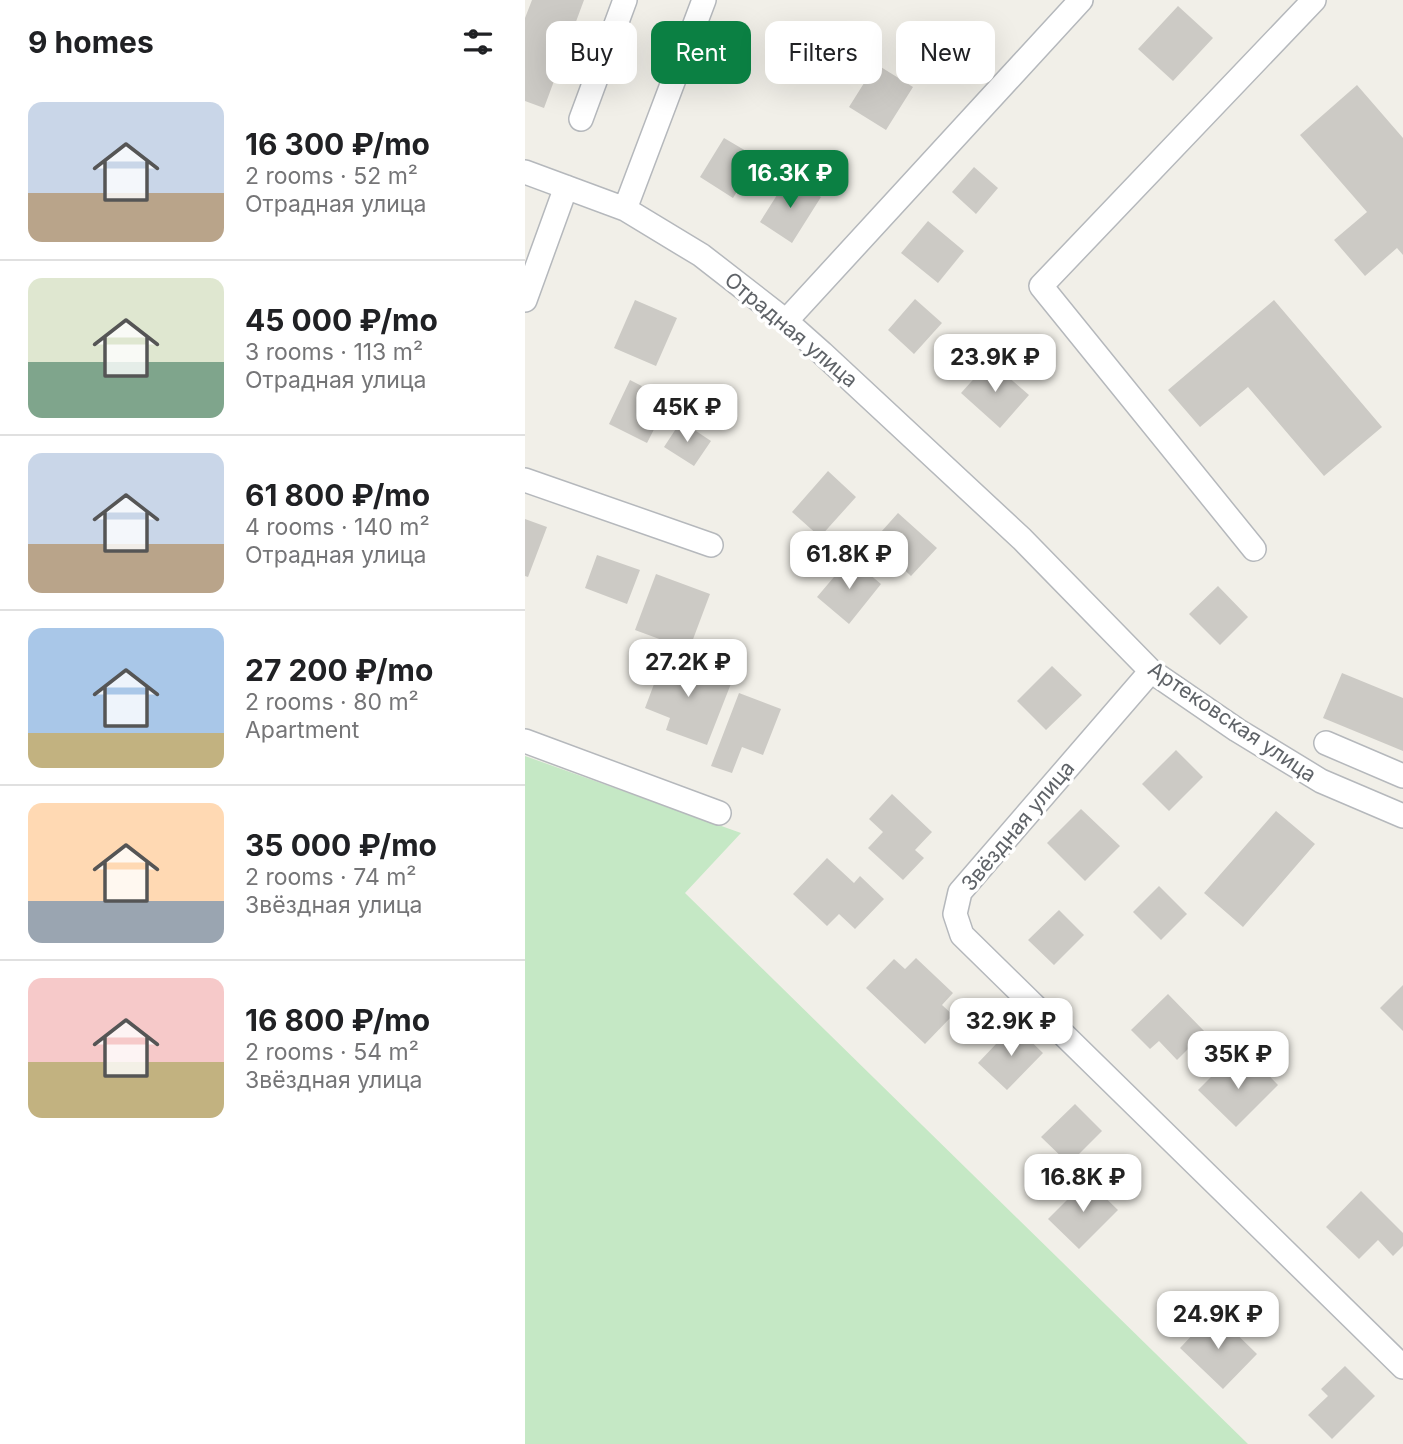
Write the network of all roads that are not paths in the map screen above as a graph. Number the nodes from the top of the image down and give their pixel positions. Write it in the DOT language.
graph roads {
  1 [pos="625,0"];
  2 [pos="704,0"];
  3 [pos="1081,0"];
  4 [pos="1314,0"];
  5 [pos="581,119"];
  6 [pos="525,172"];
  7 [pos="566,187"];
  8 [pos="625,209"];
  9 [pos="525,300"];
  10 [pos="786,321"];
  11 [pos="525,480"];
  12 [pos="1022,539"];
  13 [pos="711,545"];
  14 [pos="1254,549"];
  15 [pos="1151,671"];
  16 [pos="525,741"];
  17 [pos="1326,743"];
  18 [pos="1403,776"];
  19 [pos="719,813"];
  20 [pos="1403,816"];
  21 [pos="1403,1367"];
  1 -- 5 [label="street"];
  2 -- 8 [label="street"];
  3 -- 10 [label="street"];
  4 -- 14 [label="street"];
  6 -- 7 [label="street, Отрадная улица"];
  7 -- 8 [label="street, Отрадная улица"];
  7 -- 9 [label="street"];
  8 -- 10 [label="street, Отрадная улица"];
  10 -- 12 [label="street, Отрадная улица"];
  11 -- 13 [label="street"];
  12 -- 15 [label="street, Артековская улица"];
  15 -- 20 [label="street, Артековская улица"];
  15 -- 21 [label="street, Звёздная улица"];
  16 -- 19 [label="street"];
  17 -- 18 [label="street"];
}
